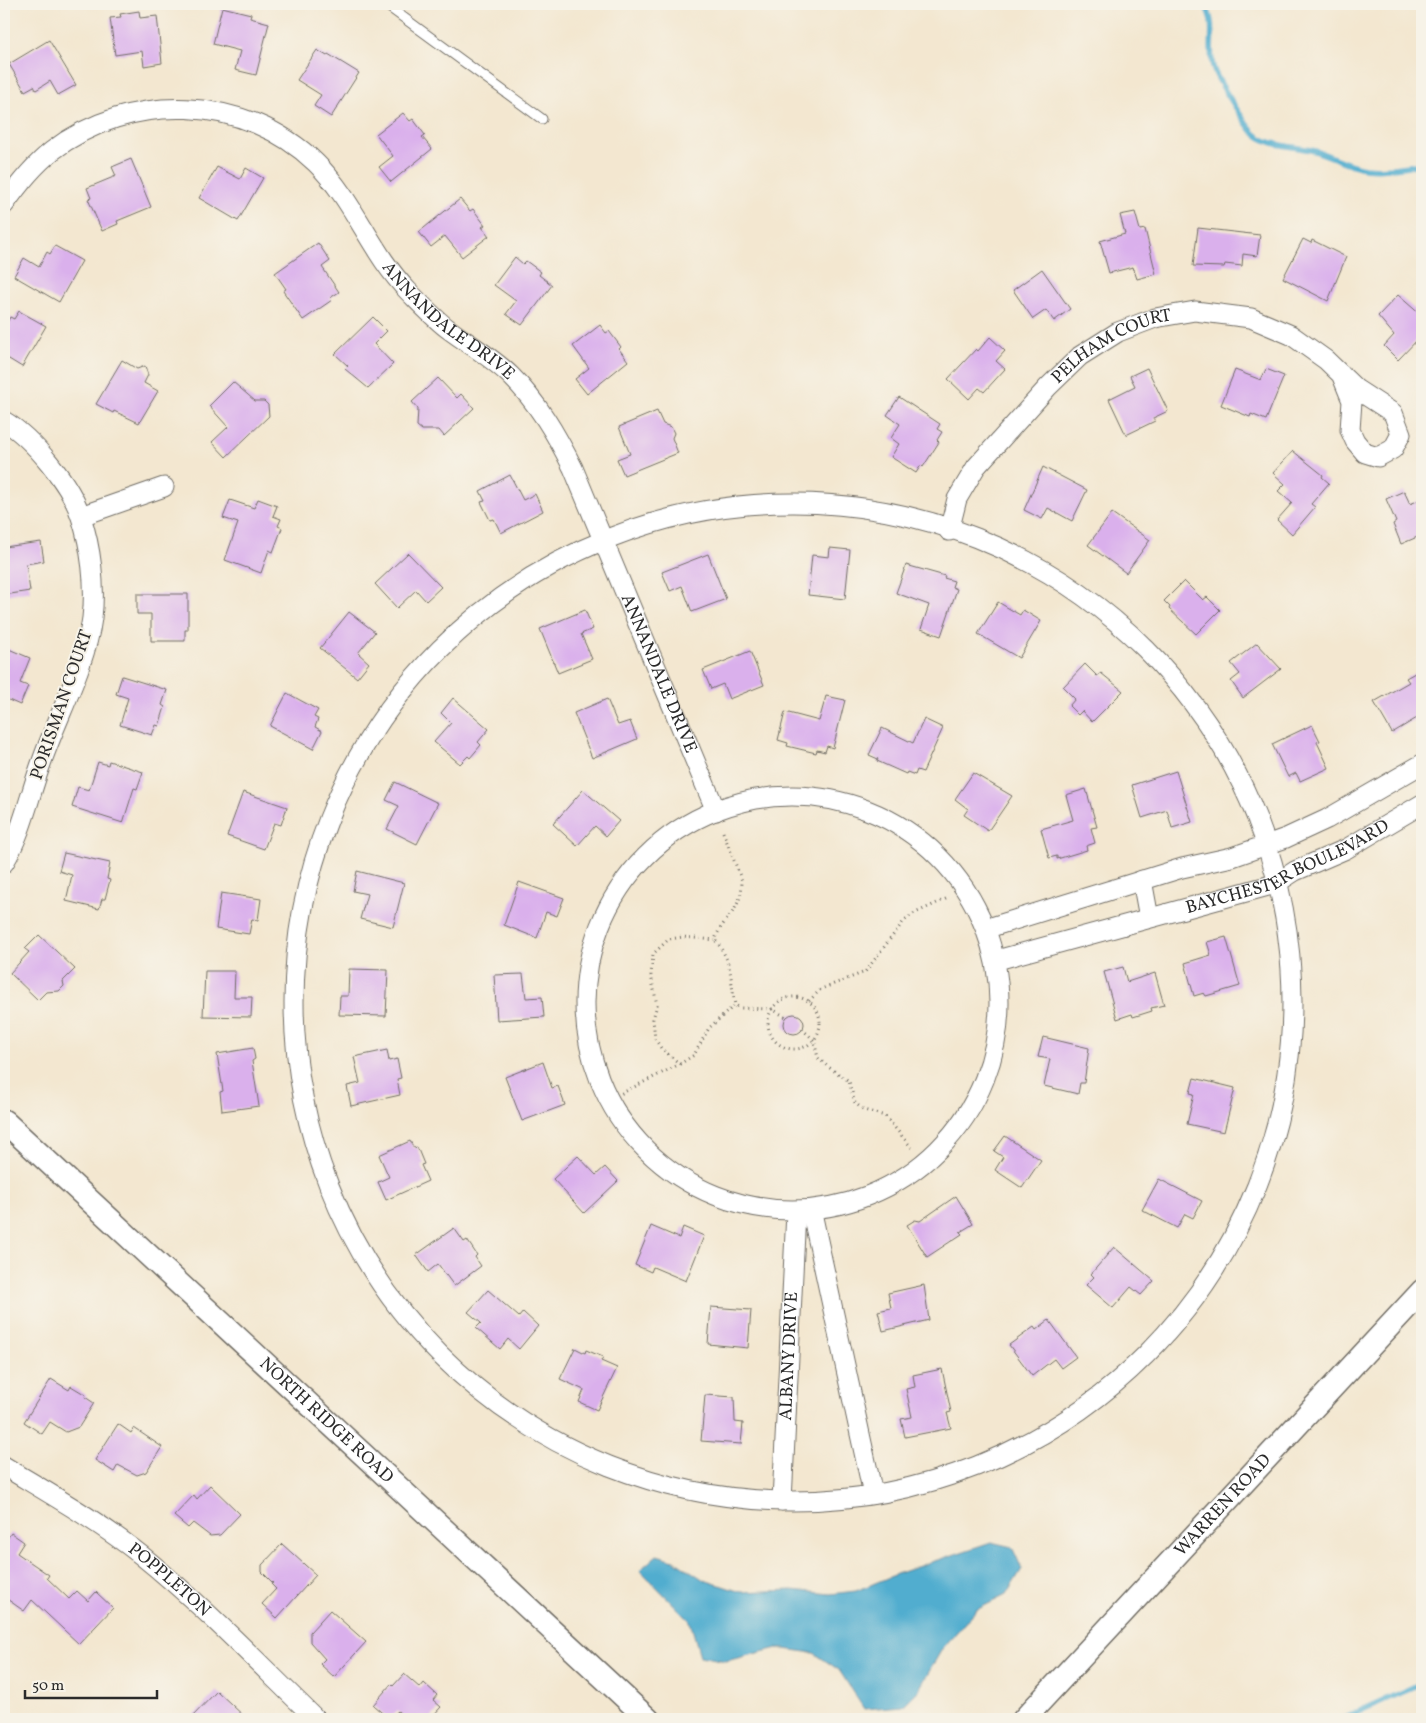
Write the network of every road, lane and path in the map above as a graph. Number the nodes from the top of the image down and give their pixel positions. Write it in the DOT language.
graph roads {
  1 [pos="385,4"];
  2 [pos="542,118"];
  3 [pos="4,205"];
  4 [pos="1341,374"];
  5 [pos="4,421"];
  6 [pos="164,487"];
  7 [pos="81,516"];
  8 [pos="949,531"];
  9 [pos="603,540"];
  10 [pos="1419,772"];
  11 [pos="1422,804"];
  12 [pos="716,811"];
  13 [pos="722,832"];
  14 [pos="1263,846"];
  15 [pos="4,863"];
  16 [pos="1142,880"];
  17 [pos="1274,884"];
  18 [pos="948,898"];
  19 [pos="1149,918"];
  20 [pos="988,928"];
  21 [pos="714,940"];
  22 [pos="997,960"];
  23 [pos="809,1001"];
  24 [pos="735,1005"];
  25 [pos="772,1009"];
  26 [pos="786,1017"];
  27 [pos="802,1029"];
  28 [pos="814,1040"];
  29 [pos="680,1064"];
  30 [pos="608,1100"];
  31 [pos="4,1121"];
  32 [pos="912,1148"];
  33 [pos="804,1212"];
  34 [pos="1422,1291"];
  35 [pos="4,1466"];
  36 [pos="873,1494"];
  37 [pos="782,1501"];
  38 [pos="316,1719"];
  39 [pos="648,1719"];
  40 [pos="1024,1719"];
  1 -- 2 [label="lane"];
  3 -- 9 [label="street, ANNANDALE DRIVE"];
  4 -- 8 [label="street, PELHAM COURT"];
  5 -- 7 [label="street, PORISMAN COURT"];
  6 -- 7 [label="street"];
  7 -- 15 [label="street, PORISMAN COURT"];
  8 -- 9 [label="street"];
  8 -- 14 [label="street"];
  9 -- 12 [label="street, ANNANDALE DRIVE"];
  9 -- 37 [label="street"];
  10 -- 14 [label="street, BAYCHESTER BOULEVARD"];
  11 -- 17 [label="street, BAYCHESTER BOULEVARD"];
  12 -- 20 [label="street"];
  12 -- 30 [label="street"];
  13 -- 21 [label="path"];
  14 -- 16 [label="street, BAYCHESTER BOULEVARD"];
  14 -- 17 [label="street"];
  16 -- 19 [label="street"];
  16 -- 20 [label="street, BAYCHESTER BOULEVARD"];
  17 -- 19 [label="street, BAYCHESTER BOULEVARD"];
  17 -- 36 [label="street"];
  18 -- 23 [label="path"];
  19 -- 22 [label="street, BAYCHESTER BOULEVARD"];
  20 -- 22 [label="street"];
  21 -- 24 [label="path"];
  21 -- 29 [label="path"];
  22 -- 33 [label="street"];
  23 -- 25 [label="path"];
  23 -- 28 [label="path"];
  24 -- 25 [label="path"];
  24 -- 29 [label="path"];
  25 -- 26 [label="path"];
  25 -- 28 [label="path"];
  27 -- 28 [label="path"];
  28 -- 32 [label="path"];
  29 -- 30 [label="path"];
  30 -- 33 [label="street"];
  31 -- 39 [label="street, NORTH RIDGE ROAD"];
  33 -- 36 [label="street, ALBANY DRIVE"];
  33 -- 37 [label="street, ALBANY DRIVE"];
  34 -- 40 [label="street, WARREN ROAD"];
  35 -- 38 [label="street, POPPLETON"];
  36 -- 37 [label="street"];
}
